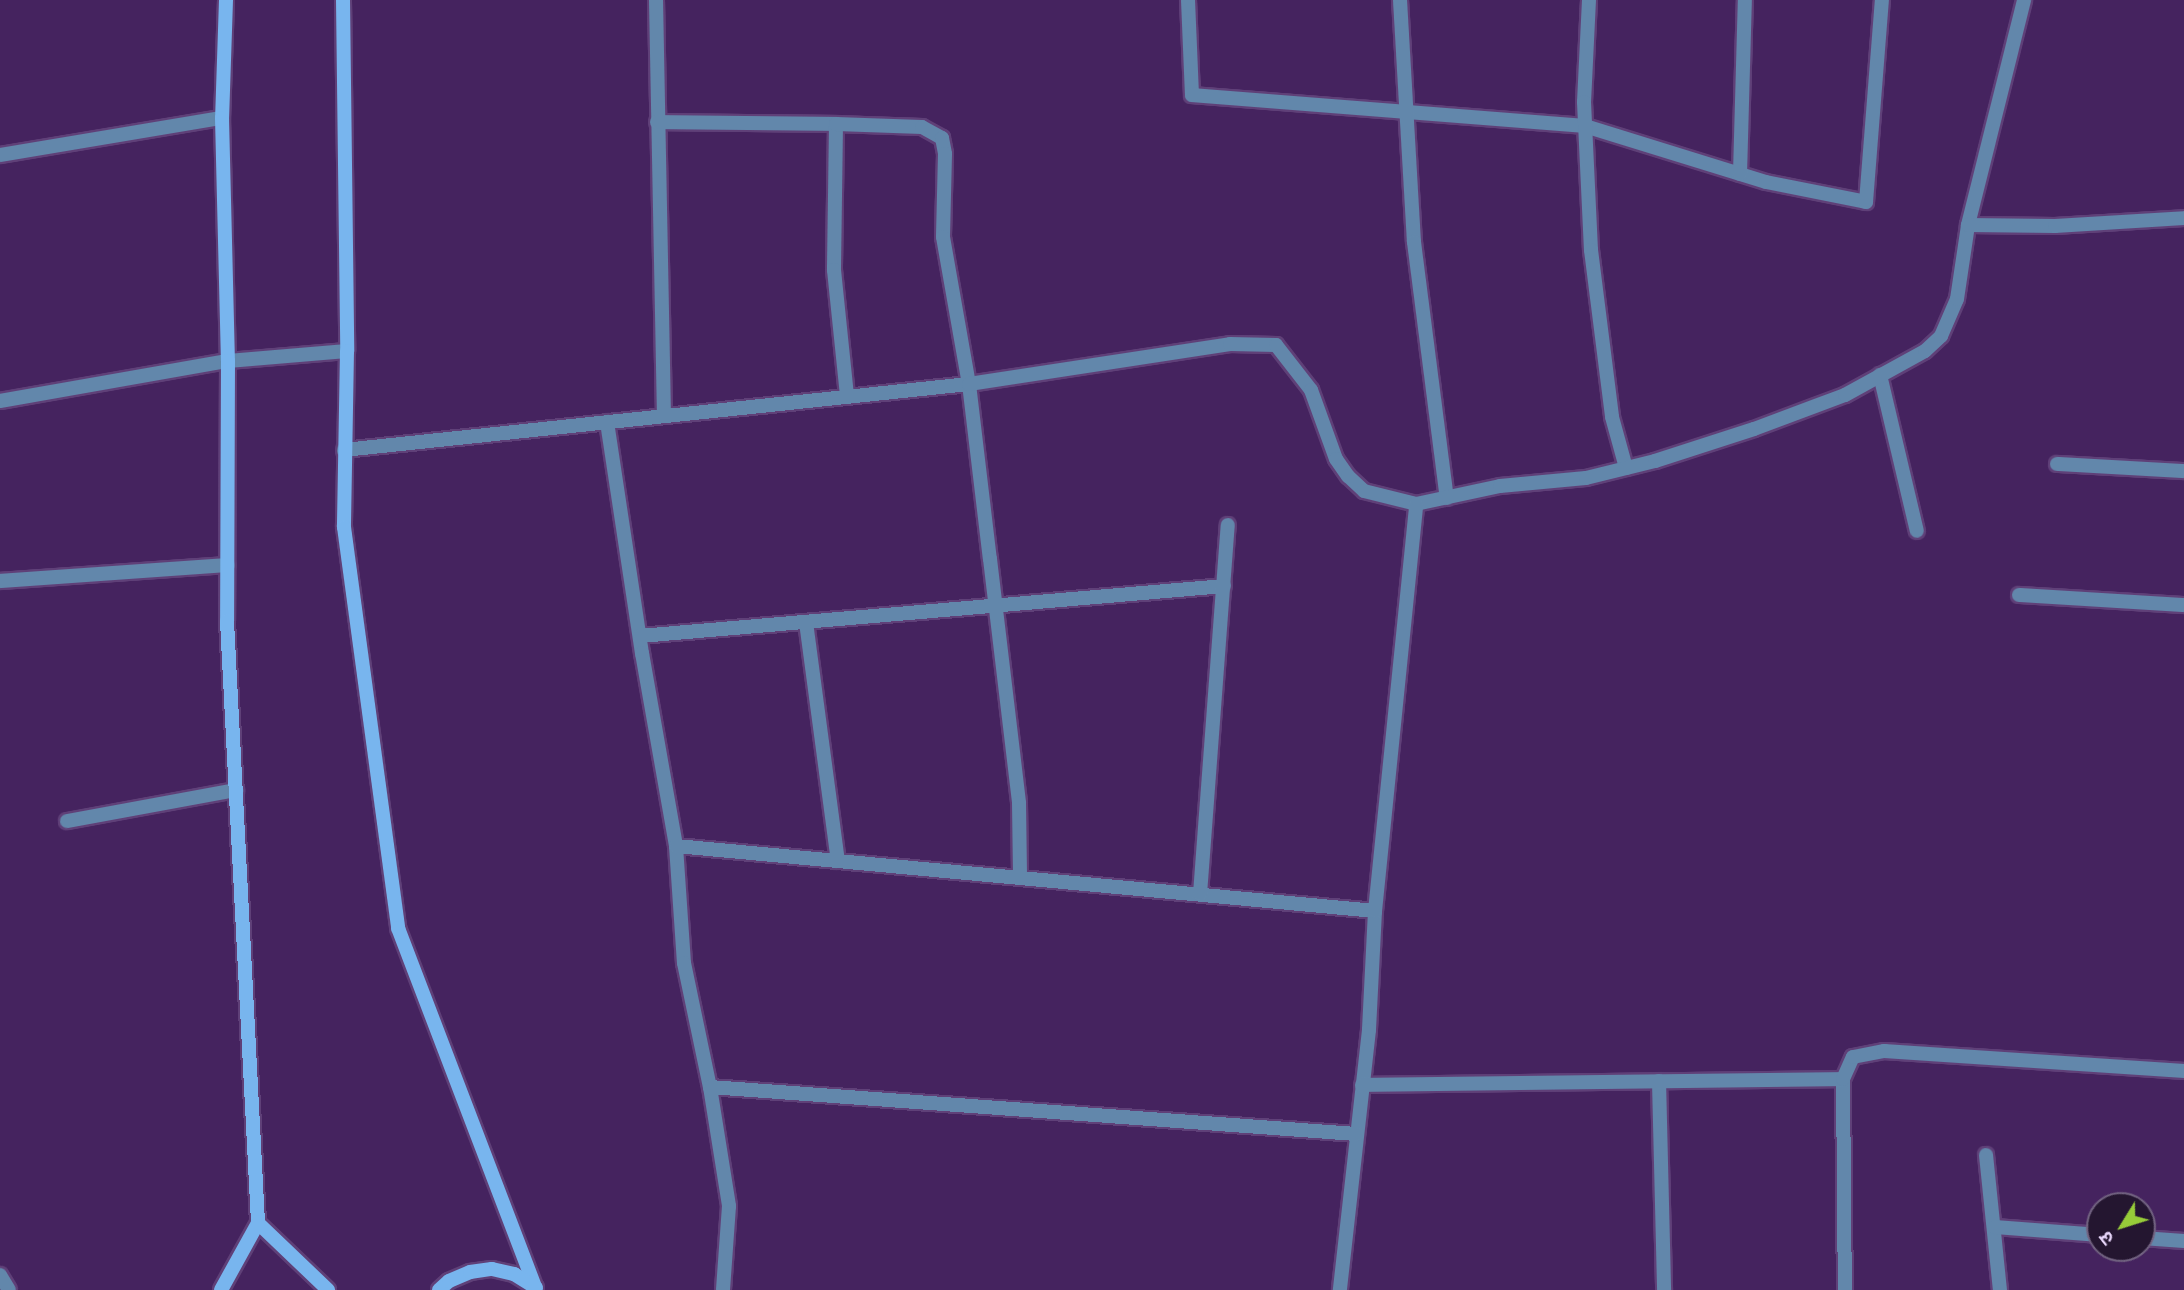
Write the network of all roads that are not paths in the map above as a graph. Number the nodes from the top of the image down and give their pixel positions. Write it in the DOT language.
graph roads {
  1 [pos="226,0"];
  2 [pos="343,0"];
  3 [pos="656,0"];
  4 [pos="1188,0"];
  5 [pos="1400,0"];
  6 [pos="1589,0"];
  7 [pos="1745,0"];
  8 [pos="1882,0"];
  9 [pos="2024,0"];
  10 [pos="1406,111"];
  11 [pos="222,118"];
  12 [pos="657,122"];
  13 [pos="836,124"];
  14 [pos="1585,126"];
  15 [pos="0,155"];
  16 [pos="1740,174"];
  17 [pos="2184,218"];
  18 [pos="1968,225"];
  19 [pos="347,351"];
  20 [pos="228,361"];
  21 [pos="1880,375"];
  22 [pos="969,384"];
  23 [pos="847,396"];
  24 [pos="0,401"];
  25 [pos="664,416"];
  26 [pos="607,422"];
  27 [pos="344,450"];
  28 [pos="2057,464"];
  29 [pos="1626,468"];
  30 [pos="2184,471"];
  31 [pos="1447,498"];
  32 [pos="1416,504"];
  33 [pos="1228,525"];
  34 [pos="1917,531"];
  35 [pos="227,565"];
  36 [pos="0,581"];
  37 [pos="1224,586"];
  38 [pos="2019,595"];
  39 [pos="2184,605"];
  40 [pos="996,606"];
  41 [pos="806,622"];
  42 [pos="639,636"];
  43 [pos="236,790"];
  44 [pos="67,821"];
  45 [pos="676,846"];
  46 [pos="838,861"];
  47 [pos="1020,877"];
  48 [pos="1200,894"];
  49 [pos="1375,911"];
  50 [pos="2184,1070"];
  51 [pos="1843,1079"];
  52 [pos="1660,1081"];
  53 [pos="1363,1085"];
  54 [pos="710,1087"];
  55 [pos="1356,1134"];
  56 [pos="1986,1155"];
  57 [pos="258,1223"];
  58 [pos="1995,1227"];
  59 [pos="2086,1234"];
  60 [pos="2156,1239"];
  61 [pos="2184,1241"];
  62 [pos="0,1275"];
  63 [pos="537,1288"];
  64 [pos="9,1290"];
  65 [pos="220,1290"];
  66 [pos="328,1290"];
  67 [pos="439,1290"];
  68 [pos="723,1290"];
  69 [pos="1340,1290"];
  70 [pos="1664,1290"];
  71 [pos="1845,1290"];
  72 [pos="2000,1290"];
  1 -- 11 [label="street"];
  2 -- 19 [label="street"];
  3 -- 12 [label="street"];
  4 -- 10 [label="street"];
  5 -- 10 [label="street"];
  6 -- 14 [label="street"];
  7 -- 16 [label="street"];
  8 -- 16 [label="street"];
  9 -- 18 [label="street"];
  10 -- 14 [label="street"];
  10 -- 31 [label="street"];
  11 -- 15 [label="street"];
  11 -- 20 [label="street"];
  12 -- 13 [label="street"];
  12 -- 25 [label="street"];
  13 -- 22 [label="street"];
  13 -- 23 [label="street"];
  14 -- 16 [label="street"];
  14 -- 29 [label="street"];
  17 -- 18 [label="street"];
  18 -- 21 [label="street"];
  19 -- 20 [label="street"];
  19 -- 27 [label="street"];
  20 -- 24 [label="street"];
  20 -- 35 [label="street"];
  21 -- 29 [label="street"];
  21 -- 34 [label="street"];
  22 -- 23 [label="street"];
  22 -- 32 [label="street"];
  22 -- 40 [label="street"];
  23 -- 25 [label="street"];
  25 -- 26 [label="street"];
  26 -- 27 [label="street"];
  26 -- 42 [label="street"];
  27 -- 63 [label="street"];
  28 -- 30 [label="street"];
  29 -- 31 [label="street"];
  31 -- 32 [label="street"];
  32 -- 49 [label="street"];
  33 -- 37 [label="street"];
  35 -- 36 [label="street"];
  35 -- 43 [label="street"];
  37 -- 40 [label="street"];
  37 -- 48 [label="street"];
  38 -- 39 [label="street"];
  40 -- 41 [label="street"];
  40 -- 47 [label="street"];
  41 -- 42 [label="street"];
  41 -- 46 [label="street"];
  42 -- 45 [label="street"];
  43 -- 44 [label="street"];
  43 -- 57 [label="street"];
  45 -- 46 [label="street"];
  45 -- 54 [label="street"];
  46 -- 47 [label="street"];
  47 -- 48 [label="street"];
  48 -- 49 [label="street"];
  49 -- 53 [label="street"];
  50 -- 51 [label="street"];
  51 -- 52 [label="street"];
  51 -- 71 [label="street"];
  52 -- 53 [label="street"];
  52 -- 70 [label="street"];
  53 -- 55 [label="street"];
  54 -- 55 [label="street"];
  54 -- 68 [label="street"];
  55 -- 69 [label="street"];
  56 -- 58 [label="street"];
  57 -- 65 [label="street"];
  57 -- 66 [label="street"];
  58 -- 59 [label="street"];
  58 -- 72 [label="street"];
  60 -- 61 [label="street"];
  62 -- 64 [label="street"];
  63 -- 67 [label="street"];
}
